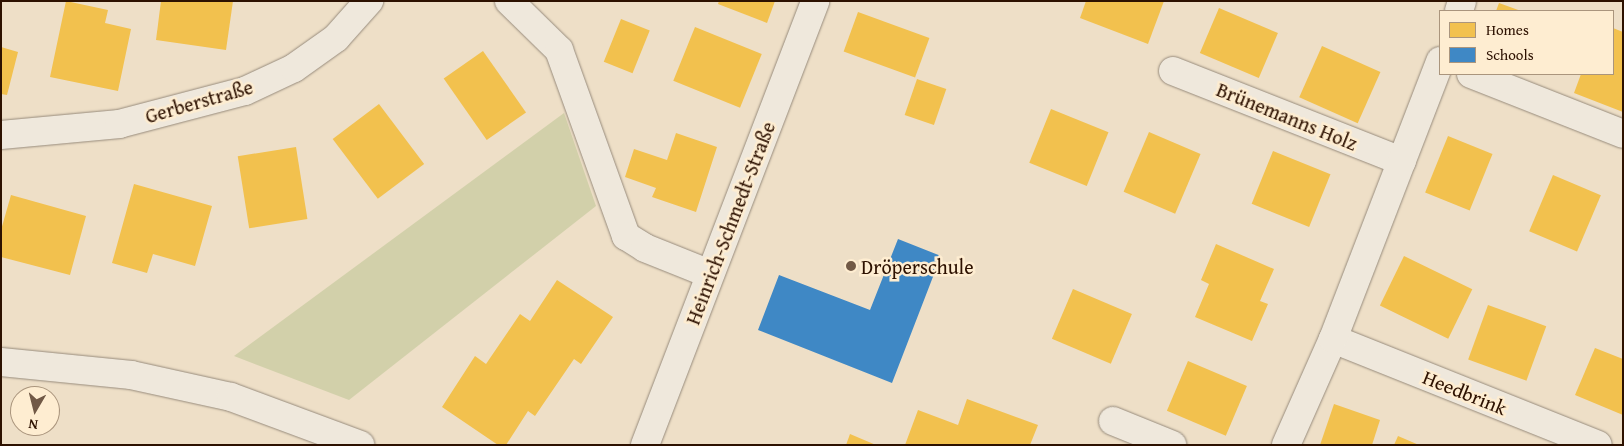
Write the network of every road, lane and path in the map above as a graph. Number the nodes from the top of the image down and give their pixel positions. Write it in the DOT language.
graph roads {
  1 [pos="369,1"];
  2 [pos="510,1"];
  3 [pos="815,1"];
  4 [pos="1439,64"];
  5 [pos="1173,71"];
  6 [pos="1473,75"];
  7 [pos="1623,134"];
  8 [pos="1,135"];
  9 [pos="1402,161"];
  10 [pos="710,274"];
  11 [pos="1333,339"];
  12 [pos="1,362"];
  13 [pos="1113,421"];
  14 [pos="360,445"];
  15 [pos="645,445"];
  16 [pos="1172,445"];
  17 [pos="1286,445"];
  18 [pos="1598,445"];
  1 -- 8 [label="street, Gerberstraße"];
  2 -- 10 [label="street"];
  3 -- 10 [label="street, Heinrich-Schmedt-Straße"];
  4 -- 9 [label="street"];
  5 -- 9 [label="street, Brünemanns Holz"];
  6 -- 7 [label="street"];
  9 -- 11 [label="street"];
  10 -- 15 [label="street, Heinrich-Schmedt-Straße"];
  11 -- 17 [label="street"];
  11 -- 18 [label="street, Heedbrink"];
  12 -- 14 [label="street"];
  13 -- 16 [label="street"];
}
